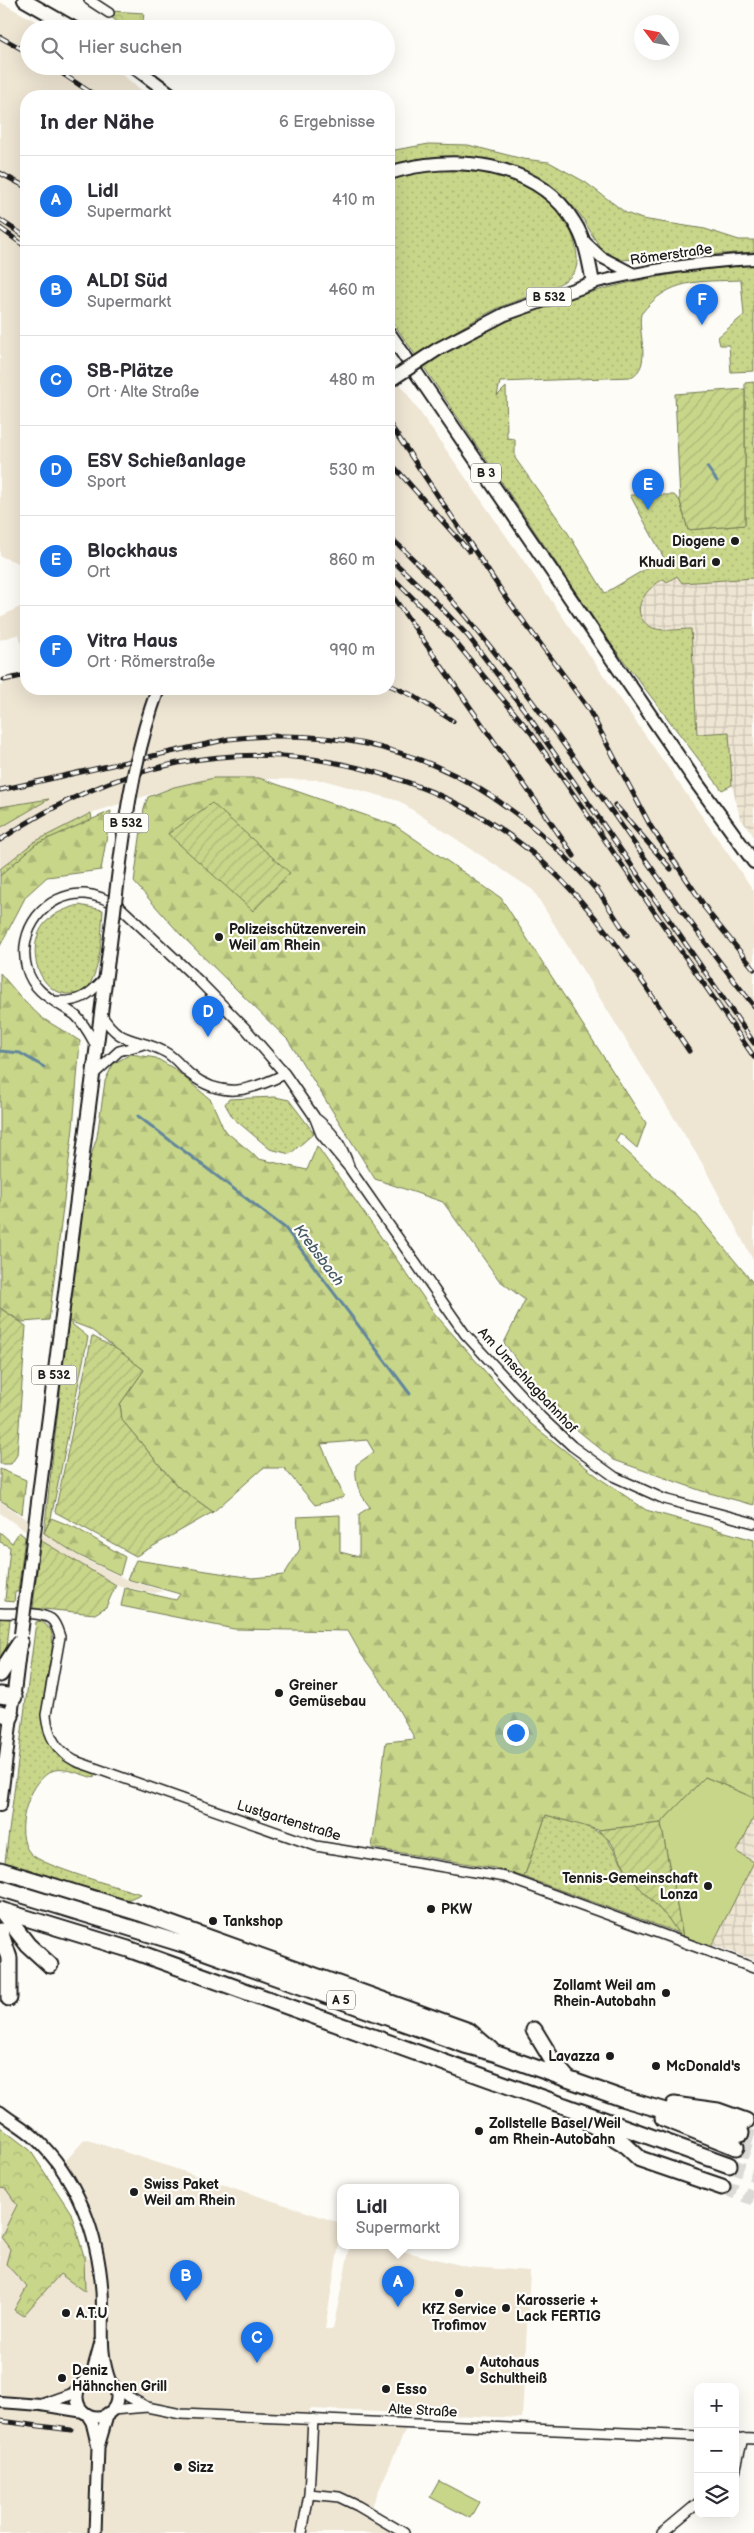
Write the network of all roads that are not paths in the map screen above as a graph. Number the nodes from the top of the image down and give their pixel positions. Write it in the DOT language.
graph roads {
  1 [pos="24,0"];
  2 [pos="89,0"];
  3 [pos="109,13"];
  4 [pos="59,20"];
  5 [pos="145,75"];
  6 [pos="165,90"];
  7 [pos="395,172"];
  8 [pos="584,241"];
  9 [pos="754,259"];
  10 [pos="632,273"];
  11 [pos="594,283"];
  12 [pos="395,342"];
  13 [pos="395,377"];
  14 [pos="156,695"];
  15 [pos="754,862"];
  16 [pos="105,978"];
  17 [pos="53,1000"];
  18 [pos="101,1014"];
  19 [pos="143,1045"];
  20 [pos="96,1046"];
  21 [pos="285,1074"];
  22 [pos="92,1076"];
  23 [pos="754,1522"];
  24 [pos="0,1613"];
  25 [pos="20,1638"];
  26 [pos="0,1674"];
  27 [pos="7,1696"];
  28 [pos="6,1715"];
  29 [pos="0,1805"];
  30 [pos="0,1870"];
  31 [pos="0,1888"];
  32 [pos="0,1910"];
  33 [pos="0,1931"];
  34 [pos="50,1965"];
  35 [pos="754,1968"];
  36 [pos="10,1998"];
  37 [pos="534,2030"];
  38 [pos="494,2052"];
  39 [pos="568,2079"];
  40 [pos="546,2099"];
  41 [pos="1,2113"];
  42 [pos="741,2134"];
  43 [pos="729,2165"];
  44 [pos="722,2187"];
  45 [pos="102,2338"];
  46 [pos="84,2383"];
  47 [pos="112,2385"];
  48 [pos="0,2402"];
  49 [pos="41,2405"];
  50 [pos="147,2407"];
  51 [pos="110,2411"];
  52 [pos="86,2413"];
  53 [pos="312,2419"];
  54 [pos="694,2436"];
  55 [pos="739,2438"];
  56 [pos="754,2439"];
  57 [pos="98,2447"];
  58 [pos="309,2494"];
  59 [pos="694,2506"];
  60 [pos="94,2533"];
  61 [pos="302,2533"];
  62 [pos="404,2533"];
  63 [pos="662,2533"];
  1 -- 4 [label="main road"];
  2 -- 3 [label="street"];
  5 -- 6 [label="main road"];
  7 -- 8 [label="main road"];
  8 -- 10 [label="street"];
  8 -- 11 [label="main road"];
  9 -- 10 [label="street, Römerstraße"];
  10 -- 11 [label="street, Römerstraße"];
  11 -- 13 [label="main road, B 532, bridge"];
  12 -- 15 [label="main road, B 3"];
  14 -- 16 [label="main road, B 532, bridge"];
  16 -- 17 [label="street"];
  16 -- 18 [label="main road, B 532"];
  17 -- 20 [label="street, Am Umschlagbahnhof"];
  17 -- 21 [label="street, Am Umschlagbahnhof"];
  18 -- 19 [label="street"];
  18 -- 20 [label="main road, B 532"];
  19 -- 21 [label="street"];
  19 -- 22 [label="street"];
  20 -- 22 [label="main road, B 532"];
  21 -- 23 [label="street, Am Umschlagbahnhof"];
  22 -- 25 [label="main road, B 532, bridge"];
  24 -- 35 [label="street, Lustgartenstraße"];
  25 -- 26 [label="highway"];
  25 -- 27 [label="main road, B 532"];
  27 -- 28 [label="main road, B 532"];
  28 -- 29 [label="main road, B 532"];
  30 -- 38 [label="highway"];
  31 -- 38 [label="highway, A 5"];
  32 -- 34 [label="highway"];
  32 -- 40 [label="highway, A 5"];
  33 -- 36 [label="highway"];
  37 -- 39 [label="highway"];
  38 -- 39 [label="highway, A 5"];
  39 -- 42 [label="highway, A 5"];
  40 -- 43 [label="highway, A 5"];
  40 -- 44 [label="highway"];
  41 -- 45 [label="main road"];
  45 -- 46 [label="main road"];
  45 -- 47 [label="main road"];
  46 -- 47 [label="main road"];
  46 -- 49 [label="street"];
  46 -- 52 [label="main road"];
  47 -- 50 [label="street, Alte Straße"];
  47 -- 51 [label="main road"];
  48 -- 49 [label="street"];
  49 -- 52 [label="street"];
  50 -- 51 [label="street, Alte Straße"];
  50 -- 53 [label="street, Alte Straße"];
  51 -- 52 [label="main road"];
  51 -- 57 [label="main road"];
  52 -- 57 [label="main road"];
  53 -- 54 [label="street, Alte Straße"];
  53 -- 58 [label="street"];
  55 -- 56 [label="street"];
  57 -- 60 [label="main road"];
  58 -- 61 [label="street"];
  58 -- 62 [label="street"];
  59 -- 63 [label="street"];
}
